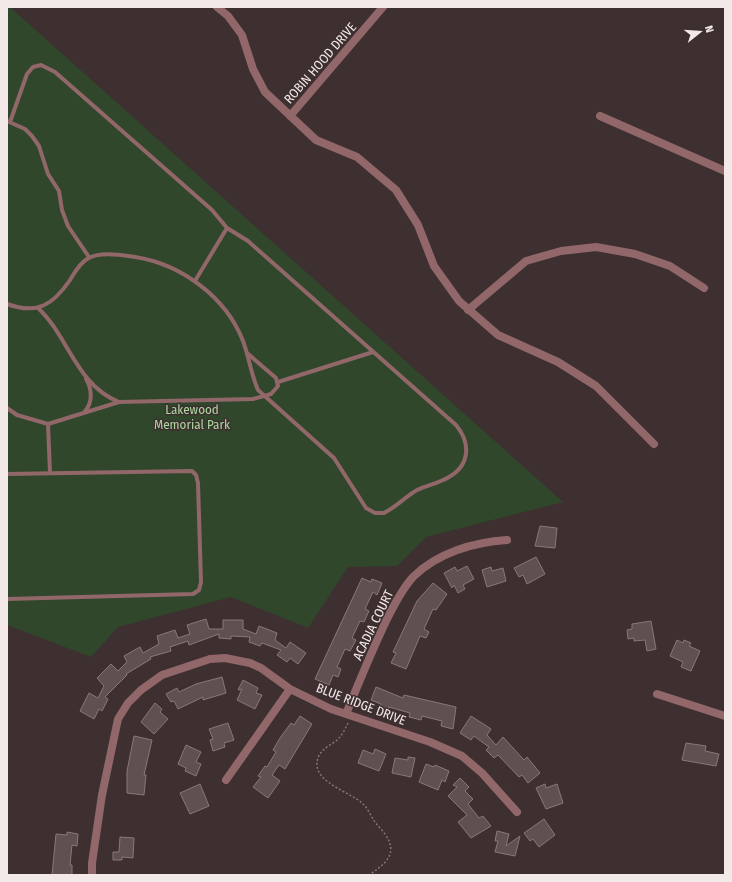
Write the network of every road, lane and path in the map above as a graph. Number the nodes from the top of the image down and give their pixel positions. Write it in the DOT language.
graph roads {
  1 [pos="217,7"];
  2 [pos="383,7"];
  3 [pos="290,116"];
  4 [pos="600,116"];
  5 [pos="9,121"];
  6 [pos="725,171"];
  7 [pos="227,228"];
  8 [pos="89,257"];
  9 [pos="195,281"];
  10 [pos="704,288"];
  11 [pos="7,304"];
  12 [pos="38,308"];
  13 [pos="468,310"];
  14 [pos="373,352"];
  15 [pos="247,353"];
  16 [pos="82,374"];
  17 [pos="278,382"];
  18 [pos="266,397"];
  19 [pos="119,402"];
  20 [pos="7,408"];
  21 [pos="83,413"];
  22 [pos="48,424"];
  23 [pos="654,444"];
  24 [pos="50,473"];
  25 [pos="7,474"];
  26 [pos="507,540"];
  27 [pos="7,599"];
  28 [pos="290,689"];
  29 [pos="657,694"];
  30 [pos="349,715"];
  31 [pos="725,716"];
  32 [pos="226,780"];
  33 [pos="517,812"];
  34 [pos="92,875"];
  35 [pos="369,875"];
  1 -- 3 [label="street"];
  2 -- 3 [label="street, ROBIN HOOD DRIVE"];
  3 -- 13 [label="street"];
  4 -- 6 [label="street"];
  5 -- 7 [label="lane"];
  5 -- 8 [label="lane"];
  7 -- 9 [label="lane"];
  7 -- 14 [label="lane"];
  8 -- 9 [label="lane"];
  8 -- 12 [label="lane"];
  9 -- 15 [label="lane"];
  10 -- 13 [label="street"];
  11 -- 12 [label="lane"];
  12 -- 16 [label="lane"];
  13 -- 23 [label="street"];
  14 -- 17 [label="lane"];
  14 -- 18 [label="lane"];
  15 -- 17 [label="lane"];
  15 -- 18 [label="lane"];
  16 -- 19 [label="lane"];
  16 -- 21 [label="lane"];
  17 -- 18 [label="lane"];
  18 -- 19 [label="lane"];
  19 -- 21 [label="lane"];
  20 -- 22 [label="lane"];
  21 -- 22 [label="lane"];
  22 -- 24 [label="lane"];
  24 -- 25 [label="lane"];
  24 -- 27 [label="lane"];
  26 -- 30 [label="street, ACADIA COURT"];
  28 -- 30 [label="street, BLUE RIDGE DRIVE"];
  28 -- 32 [label="street"];
  28 -- 34 [label="street, BLUE RIDGE DRIVE"];
  29 -- 31 [label="street"];
  30 -- 33 [label="street, BLUE RIDGE DRIVE"];
  30 -- 35 [label="path"];
}
